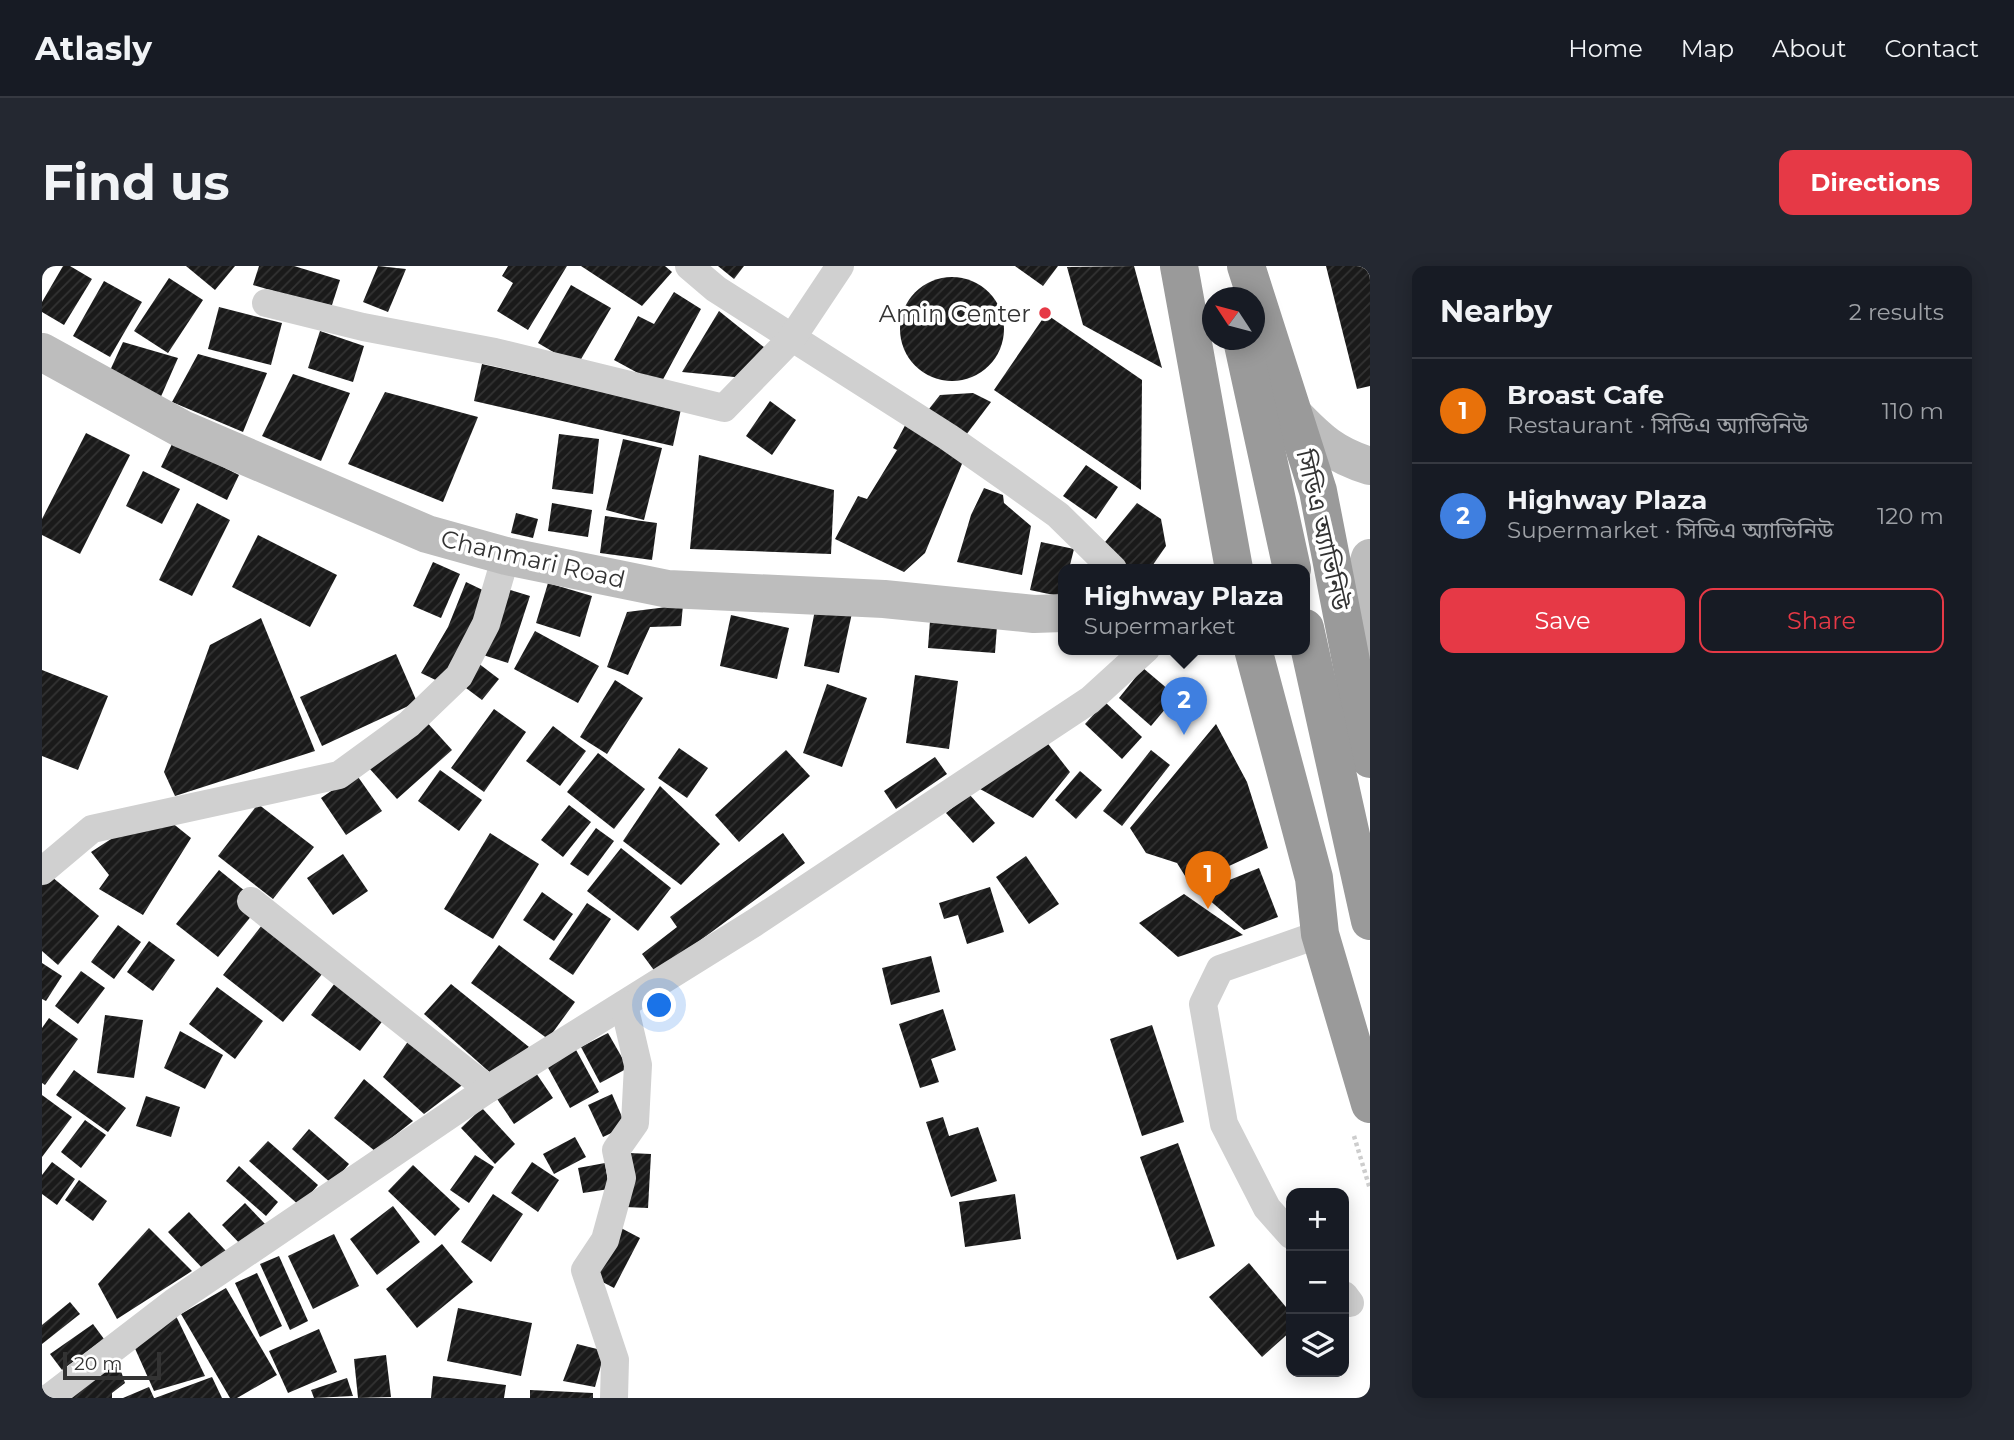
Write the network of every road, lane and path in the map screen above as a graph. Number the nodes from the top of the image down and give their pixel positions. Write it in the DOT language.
graph roads {
  1 [pos="689,266"];
  2 [pos="840,266"];
  3 [pos="1179,266"];
  4 [pos="1226,266"];
  5 [pos="1246,266"];
  6 [pos="1231,287"];
  7 [pos="1249,287"];
  8 [pos="266,303"];
  9 [pos="792,338"];
  10 [pos="1244,350"];
  11 [pos="1258,350"];
  12 [pos="42,352"];
  13 [pos="1293,414"];
  14 [pos="1370,466"];
  15 [pos="1283,528"];
  16 [pos="506,556"];
  17 [pos="1370,558"];
  18 [pos="1108,564"];
  19 [pos="1233,564"];
  20 [pos="1291,564"];
  21 [pos="1058,613"];
  22 [pos="1310,651"];
  23 [pos="1139,655"];
  24 [pos="1255,655"];
  25 [pos="1353,675"];
  26 [pos="1370,759"];
  27 [pos="42,871"];
  28 [pos="1314,878"];
  29 [pos="251,901"];
  30 [pos="1370,921"];
  31 [pos="1320,934"];
  32 [pos="624,1005"];
  33 [pos="1370,1012"];
  34 [pos="488,1089"];
  35 [pos="1370,1104"];
  36 [pos="1286,1230"];
  37 [pos="49,1398"];
  38 [pos="614,1398"];
  1 -- 9 [label="street"];
  2 -- 9 [label="street"];
  3 -- 19 [label="highway"];
  4 -- 6 [label="highway"];
  5 -- 7 [label="highway, সিডিএ অ্যাভিনিউ"];
  5 -- 13 [label="highway, সিডিএ অ্যাভিনিউ"];
  8 -- 9 [label="street"];
  9 -- 18 [label="street"];
  10 -- 15 [label="highway"];
  11 -- 15 [label="highway, সিডিএ অ্যাভিনিউ"];
  12 -- 16 [label="street, Chanmari Road"];
  13 -- 14 [label="street"];
  13 -- 25 [label="highway, সিডিএ অ্যাভিনিউ"];
  15 -- 20 [label="highway"];
  16 -- 21 [label="street, Chanmari Road"];
  16 -- 27 [label="street"];
  17 -- 25 [label="street"];
  22 -- 30 [label="highway"];
  23 -- 32 [label="street"];
  24 -- 28 [label="highway"];
  25 -- 26 [label="highway, সিডিএ অ্যাভিনিউ"];
  28 -- 31 [label="highway"];
  28 -- 33 [label="highway"];
  29 -- 34 [label="street"];
  31 -- 35 [label="highway"];
  31 -- 36 [label="street"];
  32 -- 34 [label="street"];
  32 -- 38 [label="street"];
  34 -- 37 [label="street"];
}
